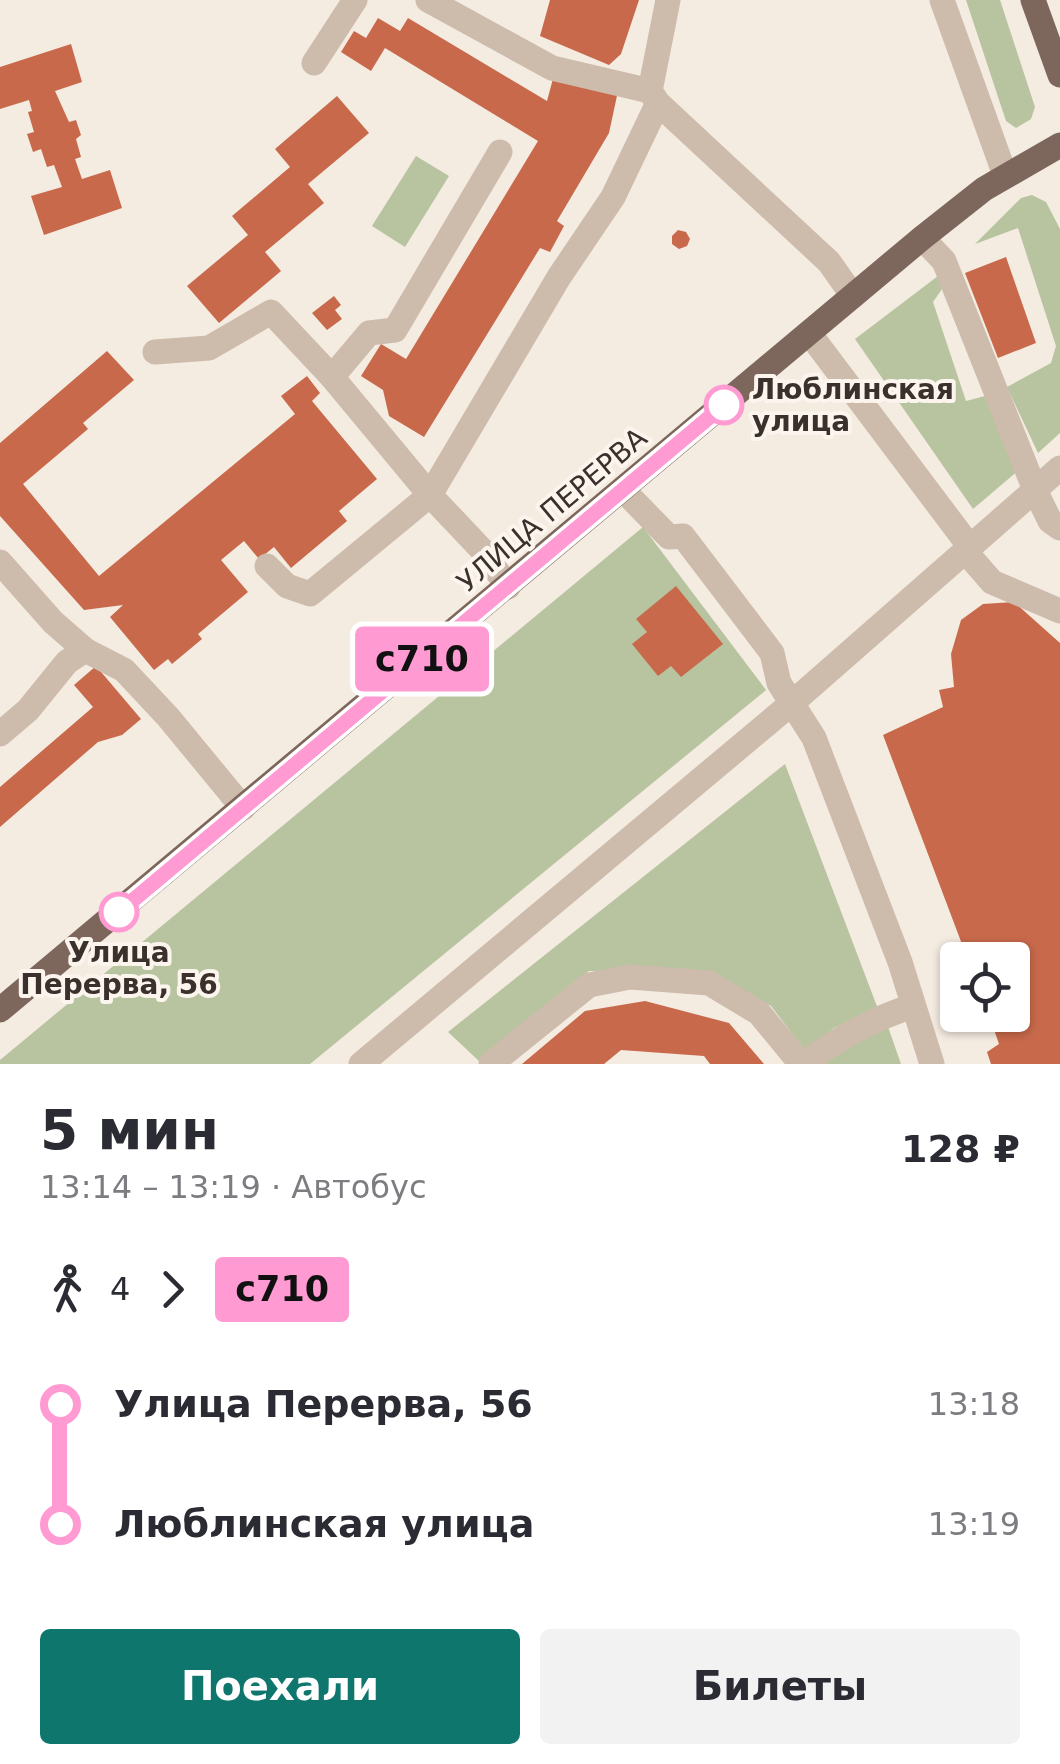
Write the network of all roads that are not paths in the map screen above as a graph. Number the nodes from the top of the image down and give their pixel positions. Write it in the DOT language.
graph roads {
  1 [pos="356,0"];
  2 [pos="428,0"];
  3 [pos="668,0"];
  4 [pos="942,0"];
  5 [pos="1033,0"];
  6 [pos="314,63"];
  7 [pos="1060,75"];
  8 [pos="654,97"];
  9 [pos="1060,146"];
  10 [pos="500,152"];
  11 [pos="1005,175"];
  12 [pos="922,238"];
  13 [pos="853,296"];
  14 [pos="809,333"];
  15 [pos="155,352"];
  16 [pos="332,377"];
  17 [pos="1060,468"];
  18 [pos="624,490"];
  19 [pos="1034,490"];
  20 [pos="430,494"];
  21 [pos="1060,528"];
  22 [pos="967,549"];
  23 [pos="0,562"];
  24 [pos="266,566"];
  25 [pos="508,587"];
  26 [pos="1060,611"];
  27 [pos="85,650"];
  28 [pos="792,703"];
  29 [pos="0,734"];
  30 [pos="244,808"];
  31 [pos="913,1006"];
  32 [pos="0,1010"];
  33 [pos="361,1064"];
  34 [pos="491,1064"];
  35 [pos="802,1064"];
  36 [pos="932,1064"];
  1 -- 6 [label="street"];
  2 -- 8 [label="street"];
  3 -- 8 [label="street"];
  4 -- 11 [label="street"];
  5 -- 7 [label="main road"];
  8 -- 13 [label="street"];
  8 -- 20 [label="street"];
  9 -- 11 [label="main road, УЛИЦА ПЕРЕРВА"];
  10 -- 16 [label="street"];
  11 -- 12 [label="main road, УЛИЦА ПЕРЕРВА"];
  12 -- 13 [label="main road, УЛИЦА ПЕРЕРВА"];
  12 -- 19 [label="street"];
  13 -- 14 [label="main road, УЛИЦА ПЕРЕРВА"];
  14 -- 18 [label="main road, УЛИЦА ПЕРЕРВА"];
  14 -- 22 [label="street"];
  15 -- 16 [label="street"];
  16 -- 20 [label="street"];
  17 -- 19 [label="street"];
  18 -- 25 [label="main road, УЛИЦА ПЕРЕРВА"];
  18 -- 28 [label="street"];
  19 -- 21 [label="street"];
  19 -- 22 [label="street"];
  20 -- 24 [label="street"];
  20 -- 25 [label="street"];
  22 -- 26 [label="street"];
  22 -- 28 [label="street"];
  23 -- 27 [label="street"];
  25 -- 30 [label="main road, УЛИЦА ПЕРЕРВА"];
  27 -- 29 [label="street"];
  27 -- 30 [label="street"];
  28 -- 31 [label="street"];
  28 -- 33 [label="street"];
  30 -- 32 [label="main road, УЛИЦА ПЕРЕРВА"];
  31 -- 35 [label="street"];
  31 -- 36 [label="street"];
  34 -- 35 [label="street"];
}
